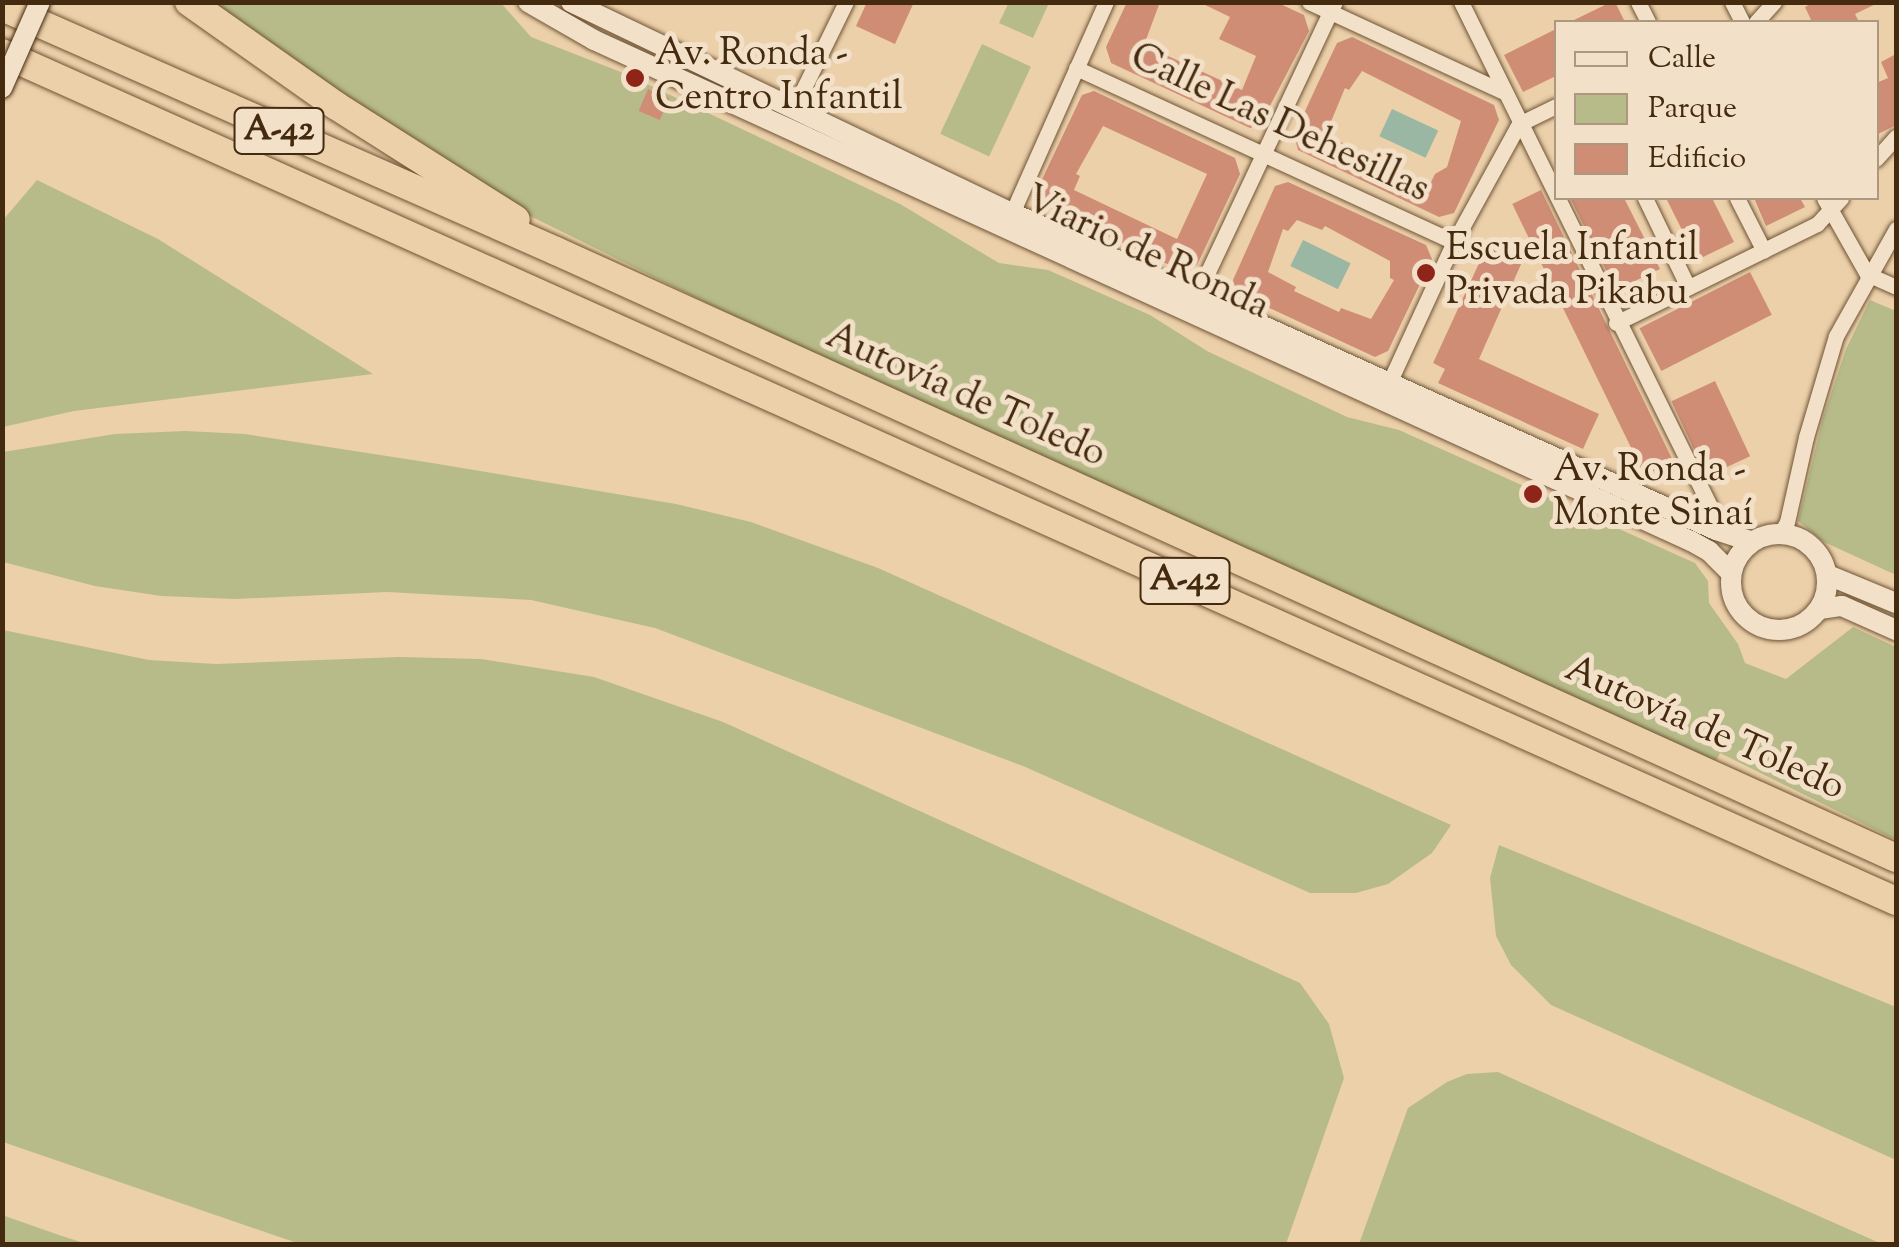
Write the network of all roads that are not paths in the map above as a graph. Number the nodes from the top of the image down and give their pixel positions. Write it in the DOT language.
graph roads {
  1 [pos="27,2"];
  2 [pos="40,2"];
  3 [pos="189,2"];
  4 [pos="528,2"];
  5 [pos="846,2"];
  6 [pos="1106,2"];
  7 [pos="1309,2"];
  8 [pos="1461,2"];
  9 [pos="578,5"];
  10 [pos="2,6"];
  11 [pos="1333,8"];
  12 [pos="11,46"];
  13 [pos="1076,68"];
  14 [pos="2,88"];
  15 [pos="1502,90"];
  16 [pos="1554,107"];
  17 [pos="793,110"];
  18 [pos="1519,124"];
  19 [pos="1896,137"];
  20 [pos="1265,153"];
  21 [pos="1879,156"];
  22 [pos="1554,196"];
  23 [pos="1556,200"];
  24 [pos="1646,200"];
  25 [pos="1738,200"];
  26 [pos="1832,201"];
  27 [pos="1008,221"];
  28 [pos="1896,229"];
  29 [pos="1454,242"];
  30 [pos="1764,250"];
  31 [pos="556,252"];
  32 [pos="1867,274"];
  33 [pos="1896,287"];
  34 [pos="1688,288"];
  35 [pos="1196,297"];
  36 [pos="1616,323"];
  37 [pos="1389,383"];
  38 [pos="1716,530"];
  39 [pos="1780,534"];
  40 [pos="1750,541"];
  41 [pos="1731,573"];
  42 [pos="1828,575"];
  43 [pos="1896,604"];
  44 [pos="1820,610"];
  45 [pos="1896,630"];
  46 [pos="1896,858"];
  47 [pos="1896,901"];
  1 -- 12 [label="main road"];
  2 -- 12 [label="main road, bridge"];
  3 -- 31 [label="highway"];
  4 -- 27 [label="main road, Viario de Ronda"];
  5 -- 17 [label="street"];
  6 -- 13 [label="street"];
  7 -- 11 [label="street"];
  8 -- 15 [label="street"];
  9 -- 17 [label="main road, Viario de Ronda"];
  10 -- 31 [label="highway, Autovía de Toledo / A-42"];
  11 -- 15 [label="street"];
  11 -- 20 [label="street"];
  12 -- 14 [label="main road, bridge"];
  12 -- 47 [label="highway, Autovía de Toledo / A-42"];
  13 -- 20 [label="street, Calle Las Dehesillas"];
  13 -- 27 [label="street"];
  15 -- 18 [label="street"];
  16 -- 18 [label="street"];
  17 -- 27 [label="main road, Viario de Ronda"];
  18 -- 22 [label="street"];
  18 -- 29 [label="street"];
  19 -- 21 [label="street"];
  20 -- 29 [label="street, Calle Las Dehesillas"];
  20 -- 35 [label="street"];
  23 -- 36 [label="street"];
  24 -- 34 [label="street"];
  25 -- 30 [label="street"];
  26 -- 30 [label="street"];
  26 -- 32 [label="street"];
  27 -- 35 [label="main road, Viario de Ronda"];
  27 -- 41 [label="main road, Viario de Ronda"];
  28 -- 32 [label="street"];
  29 -- 37 [label="street"];
  30 -- 34 [label="street"];
  31 -- 46 [label="highway, Autovía de Toledo / A-42"];
  32 -- 33 [label="street"];
  32 -- 39 [label="street"];
  34 -- 36 [label="street"];
  35 -- 37 [label="main road, Viario de Ronda"];
  36 -- 38 [label="street"];
  37 -- 38 [label="main road, Viario de Ronda"];
  38 -- 40 [label="main road, Viario de Ronda"];
  39 -- 40 [label="main road"];
  39 -- 42 [label="main road"];
  40 -- 41 [label="main road"];
  41 -- 44 [label="main road"];
  42 -- 43 [label="main road"];
  42 -- 44 [label="main road"];
  44 -- 45 [label="main road"];
}
